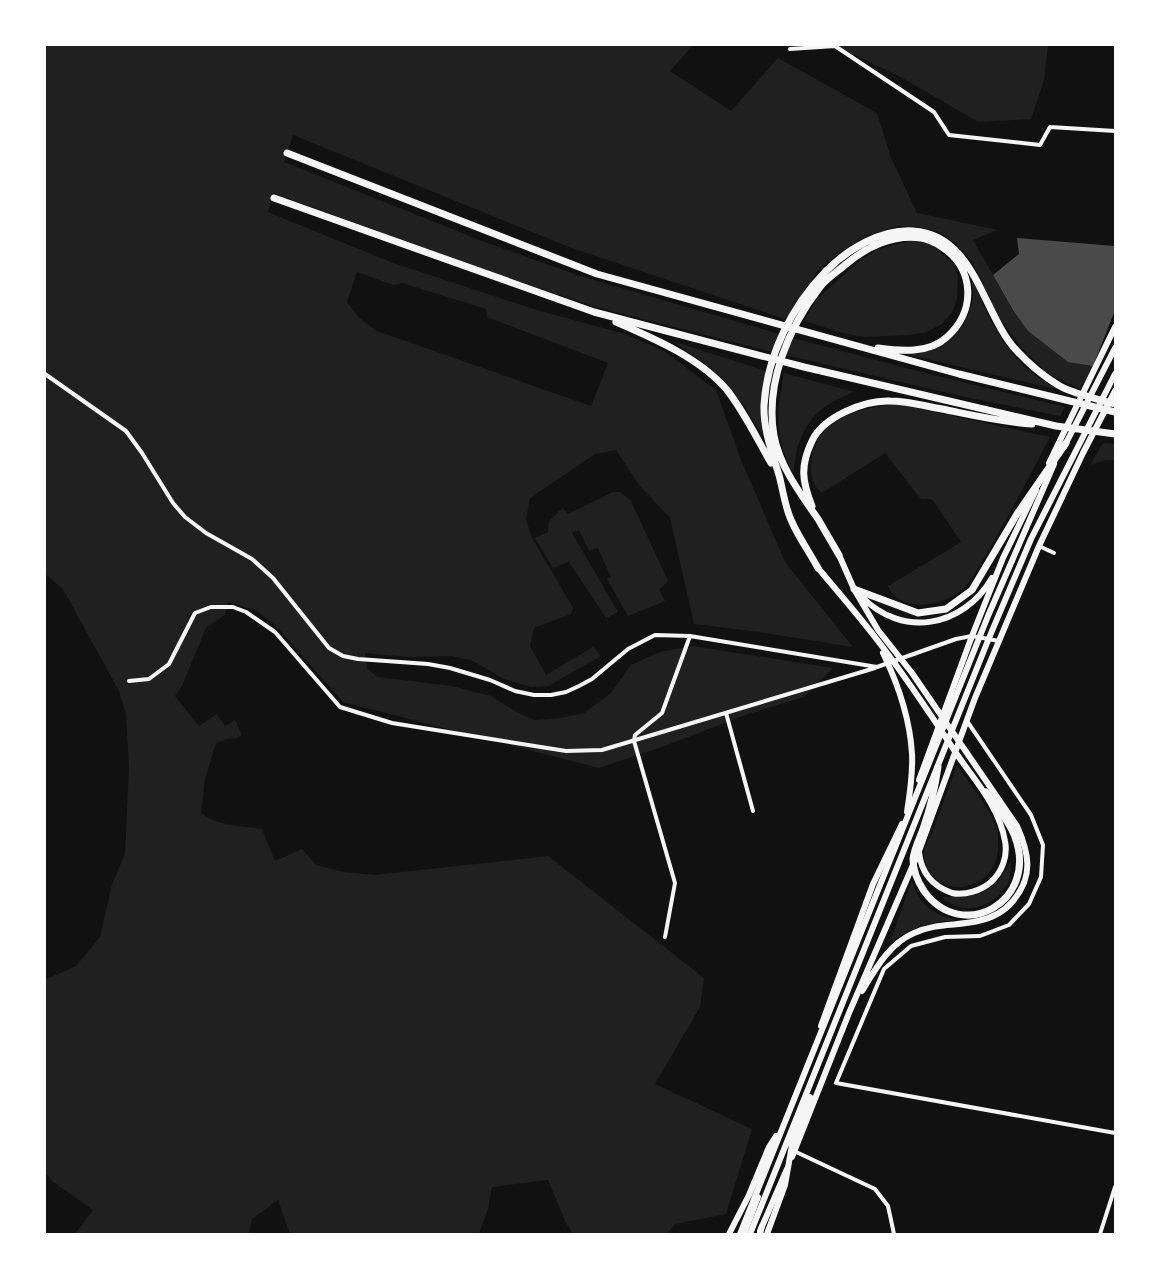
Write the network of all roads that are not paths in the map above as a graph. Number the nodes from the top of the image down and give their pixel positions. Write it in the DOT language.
graph roads {
  1 [pos="790,49"];
  2 [pos="1115,131"];
  3 [pos="287,153"];
  4 [pos="274,198"];
  5 [pos="594,312"];
  6 [pos="1115,327"];
  7 [pos="852,345"];
  8 [pos="1115,348"];
  9 [pos="45,374"];
  10 [pos="1115,374"];
  11 [pos="1115,391"];
  12 [pos="1115,404"];
  13 [pos="1115,412"];
  14 [pos="1056,426"];
  15 [pos="1115,434"];
  16 [pos="1066,443"];
  17 [pos="778,474"];
  18 [pos="818,520"];
  19 [pos="1039,546"];
  20 [pos="1054,553"];
  21 [pos="840,555"];
  22 [pos="1003,558"];
  23 [pos="818,568"];
  24 [pos="854,589"];
  25 [pos="690,636"];
  26 [pos="972,636"];
  27 [pos="878,640"];
  28 [pos="999,641"];
  29 [pos="877,667"];
  30 [pos="129,681"];
  31 [pos="726,713"];
  32 [pos="967,721"];
  33 [pos="634,741"];
  34 [pos="938,767"];
  35 [pos="986,792"];
  36 [pos="753,812"];
  37 [pos="907,812"];
  38 [pos="919,851"];
  39 [pos="665,937"];
  40 [pos="848,1013"];
  41 [pos="814,1076"];
  42 [pos="785,1122"];
  43 [pos="1115,1133"];
  44 [pos="794,1151"];
  45 [pos="1115,1187"];
  46 [pos="729,1234"];
  47 [pos="742,1234"];
  48 [pos="750,1234"];
  49 [pos="759,1234"];
  50 [pos="767,1234"];
  51 [pos="894,1234"];
  52 [pos="1100,1234"];
  1 -- 2 [label="street"];
  3 -- 7 [label="highway"];
  4 -- 5 [label="highway"];
  5 -- 14 [label="highway"];
  5 -- 17 [label="highway"];
  6 -- 22 [label="main road"];
  7 -- 13 [label="highway"];
  7 -- 18 [label="highway"];
  8 -- 16 [label="main road"];
  9 -- 25 [label="street"];
  10 -- 34 [label="main road"];
  11 -- 19 [label="main road"];
  12 -- 17 [label="highway"];
  14 -- 15 [label="highway"];
  14 -- 18 [label="highway"];
  16 -- 24 [label="highway"];
  16 -- 42 [label="main road"];
  17 -- 23 [label="highway"];
  18 -- 21 [label="highway"];
  19 -- 20 [label="street"];
  19 -- 28 [label="main road"];
  21 -- 24 [label="main road"];
  22 -- 24 [label="main road"];
  22 -- 26 [label="main road"];
  23 -- 27 [label="main road"];
  24 -- 40 [label="main road"];
  25 -- 29 [label="street"];
  25 -- 33 [label="street"];
  26 -- 28 [label="street"];
  26 -- 29 [label="street"];
  26 -- 37 [label="main road"];
  27 -- 35 [label="main road"];
  27 -- 37 [label="main road"];
  28 -- 32 [label="main road"];
  29 -- 31 [label="street"];
  30 -- 33 [label="street"];
  31 -- 33 [label="street"];
  31 -- 36 [label="street"];
  32 -- 38 [label="main road"];
  32 -- 43 [label="street"];
  33 -- 39 [label="street"];
  34 -- 35 [label="highway"];
  34 -- 41 [label="main road"];
  35 -- 38 [label="main road"];
  37 -- 47 [label="main road"];
  38 -- 40 [label="main road"];
  40 -- 44 [label="main road"];
  41 -- 48 [label="main road"];
  41 -- 50 [label="main road"];
  42 -- 46 [label="main road"];
  42 -- 47 [label="main road"];
  44 -- 49 [label="main road"];
  44 -- 51 [label="street"];
  45 -- 52 [label="street"];
}
